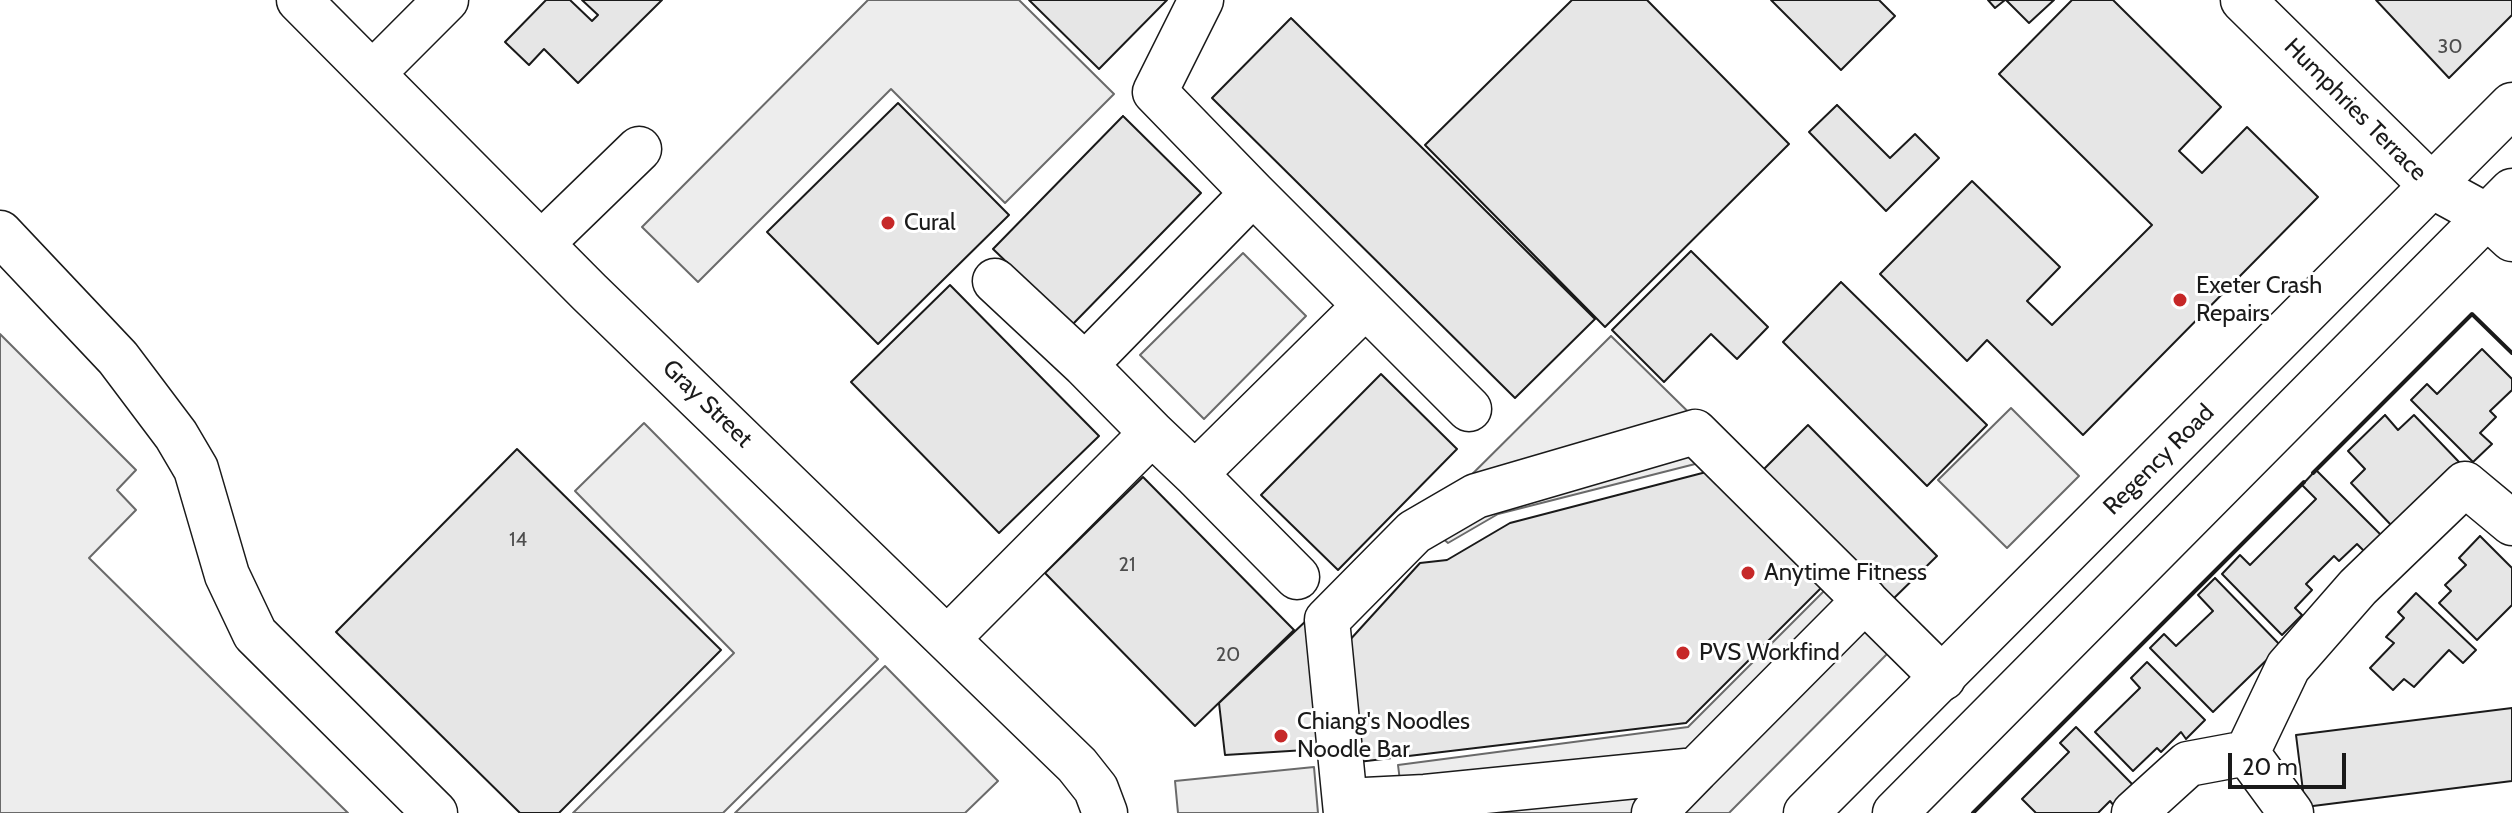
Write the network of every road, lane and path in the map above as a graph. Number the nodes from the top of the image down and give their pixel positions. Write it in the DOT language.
graph roads {
  1 [pos="299,0"];
  2 [pos="446,0"];
  3 [pos="1201,0"];
  4 [pos="2243,0"];
  5 [pos="373,73"];
  6 [pos="2512,105"];
  7 [pos="639,149"];
  8 [pos="2432,186"];
  9 [pos="1253,193"];
  10 [pos="2504,215"];
  11 [pos="0,233"];
  12 [pos="542,243"];
  13 [pos="995,281"];
  14 [pos="1365,306"];
  15 [pos="1085,365"];
  16 [pos="1469,409"];
  17 [pos="1152,433"];
  18 [pos="1195,474"];
  19 [pos="2512,523"];
  20 [pos="1297,577"];
  21 [pos="1865,600"];
  22 [pos="948,638"];
  23 [pos="1943,678"];
  24 [pos="2247,753"];
  25 [pos="1696,770"];
  26 [pos="1346,807"];
  27 [pos="1424,808"];
  28 [pos="435,813"];
  29 [pos="1105,813"];
  30 [pos="1654,813"];
  31 [pos="1806,813"];
  32 [pos="1895,813"];
  33 [pos="2134,813"];
  34 [pos="2291,813"];
  1 -- 5 [label="street, Gray Street"];
  2 -- 5 [label="street"];
  3 -- 9 [label="street"];
  4 -- 8 [label="street, Humphries Terrace"];
  5 -- 12 [label="street, Gray Street"];
  6 -- 8 [label="street, Regency Road"];
  7 -- 12 [label="street"];
  8 -- 10 [label="street, Humphries Terrace"];
  8 -- 23 [label="street, Regency Road"];
  9 -- 14 [label="street"];
  9 -- 15 [label="street"];
  10 -- 32 [label="street"];
  11 -- 28 [label="street"];
  12 -- 22 [label="street, Gray Street"];
  13 -- 15 [label="street"];
  14 -- 16 [label="street"];
  14 -- 18 [label="street"];
  15 -- 17 [label="street"];
  17 -- 18 [label="street"];
  17 -- 22 [label="street"];
  18 -- 20 [label="street"];
  19 -- 24 [label="street"];
  21 -- 23 [label="street"];
  21 -- 25 [label="street"];
  21 -- 26 [label="street"];
  22 -- 29 [label="street, Gray Street"];
  23 -- 31 [label="street, Regency Road"];
  24 -- 33 [label="street"];
  24 -- 34 [label="street"];
  25 -- 27 [label="street"];
  25 -- 30 [label="street"];
  26 -- 27 [label="street"];
}
